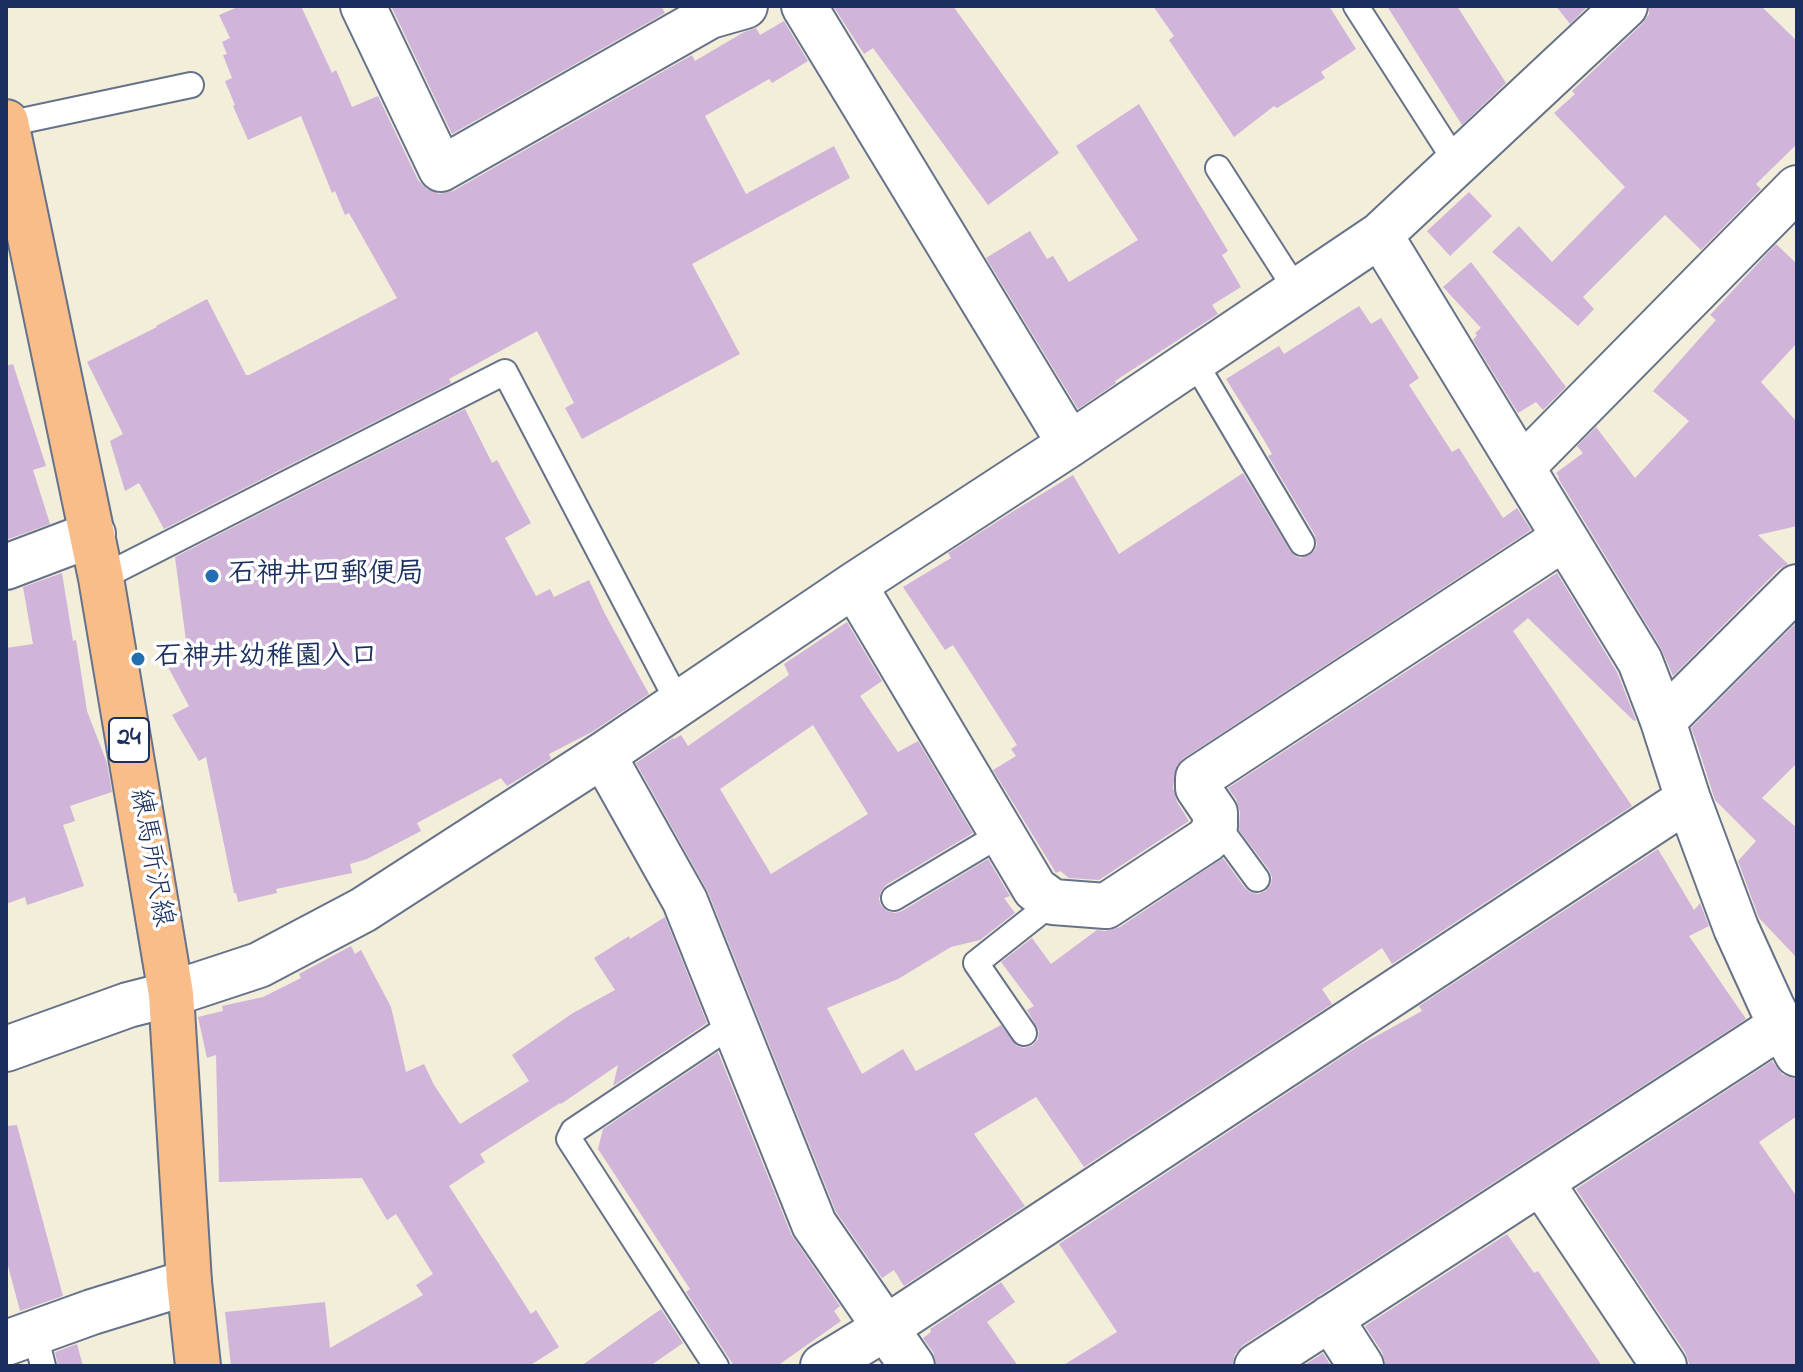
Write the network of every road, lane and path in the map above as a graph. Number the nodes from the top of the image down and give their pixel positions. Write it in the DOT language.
graph roads {
  1 [pos="363,6"];
  2 [pos="804,6"];
  3 [pos="1356,6"];
  4 [pos="1625,6"];
  5 [pos="719,9"];
  6 [pos="191,85"];
  7 [pos="8,136"];
  8 [pos="1456,162"];
  9 [pos="1218,168"];
  10 [pos="1797,188"];
  11 [pos="1380,235"];
  12 [pos="1297,291"];
  13 [pos="1194,361"];
  14 [pos="1070,444"];
  15 [pos="1522,467"];
  16 [pos="93,534"];
  17 [pos="1564,538"];
  18 [pos="1302,543"];
  19 [pos="6,567"];
  20 [pos="101,578"];
  21 [pos="854,585"];
  22 [pos="1797,587"];
  23 [pos="679,704"];
  24 [pos="1663,721"];
  25 [pos="603,755"];
  26 [pos="1688,799"];
  27 [pos="1215,827"];
  28 [pos="1001,834"];
  29 [pos="1257,879"];
  30 [pos="894,898"];
  31 [pos="1053,902"];
  32 [pos="171,994"];
  33 [pos="1787,1017"];
  34 [pos="733,1024"];
  35 [pos="1024,1033"];
  36 [pos="6,1049"];
  37 [pos="1541,1182"];
  38 [pos="189,1282"];
  39 [pos="1330,1318"];
  40 [pos="887,1327"];
  41 [pos="28,1347"];
  42 [pos="198,1366"];
  43 [pos="716,1366"];
  44 [pos="823,1366"];
  45 [pos="912,1366"];
  46 [pos="1257,1366"];
  47 [pos="1361,1366"];
  48 [pos="1664,1366"];
  1 -- 5 [label="street"];
  2 -- 14 [label="street"];
  3 -- 8 [label="lane"];
  4 -- 8 [label="street"];
  6 -- 7 [label="lane"];
  7 -- 16 [label="main road, 練馬所沢線 / 24"];
  8 -- 11 [label="street"];
  9 -- 12 [label="lane"];
  10 -- 15 [label="street"];
  11 -- 12 [label="street"];
  11 -- 15 [label="street"];
  12 -- 13 [label="street"];
  13 -- 14 [label="street"];
  13 -- 18 [label="lane"];
  14 -- 21 [label="street"];
  15 -- 17 [label="street"];
  16 -- 19 [label="street"];
  16 -- 20 [label="main road, 練馬所沢線 / 24"];
  17 -- 24 [label="street"];
  17 -- 27 [label="street"];
  20 -- 23 [label="lane"];
  20 -- 32 [label="main road, 練馬所沢線 / 24"];
  21 -- 23 [label="street"];
  21 -- 28 [label="street"];
  22 -- 24 [label="street"];
  23 -- 25 [label="street"];
  24 -- 26 [label="street"];
  25 -- 32 [label="street"];
  25 -- 34 [label="street"];
  26 -- 33 [label="street"];
  26 -- 40 [label="street"];
  27 -- 29 [label="lane"];
  27 -- 31 [label="street"];
  28 -- 30 [label="lane"];
  28 -- 31 [label="street"];
  31 -- 35 [label="lane"];
  32 -- 36 [label="street"];
  32 -- 38 [label="main road, 練馬所沢線 / 24"];
  33 -- 37 [label="street"];
  34 -- 40 [label="street"];
  34 -- 43 [label="lane"];
  37 -- 39 [label="street"];
  37 -- 48 [label="street"];
  38 -- 41 [label="street"];
  38 -- 42 [label="main road, 練馬所沢線 / 24"];
  39 -- 46 [label="street"];
  39 -- 47 [label="street"];
  40 -- 44 [label="street"];
  40 -- 45 [label="street"];
}
